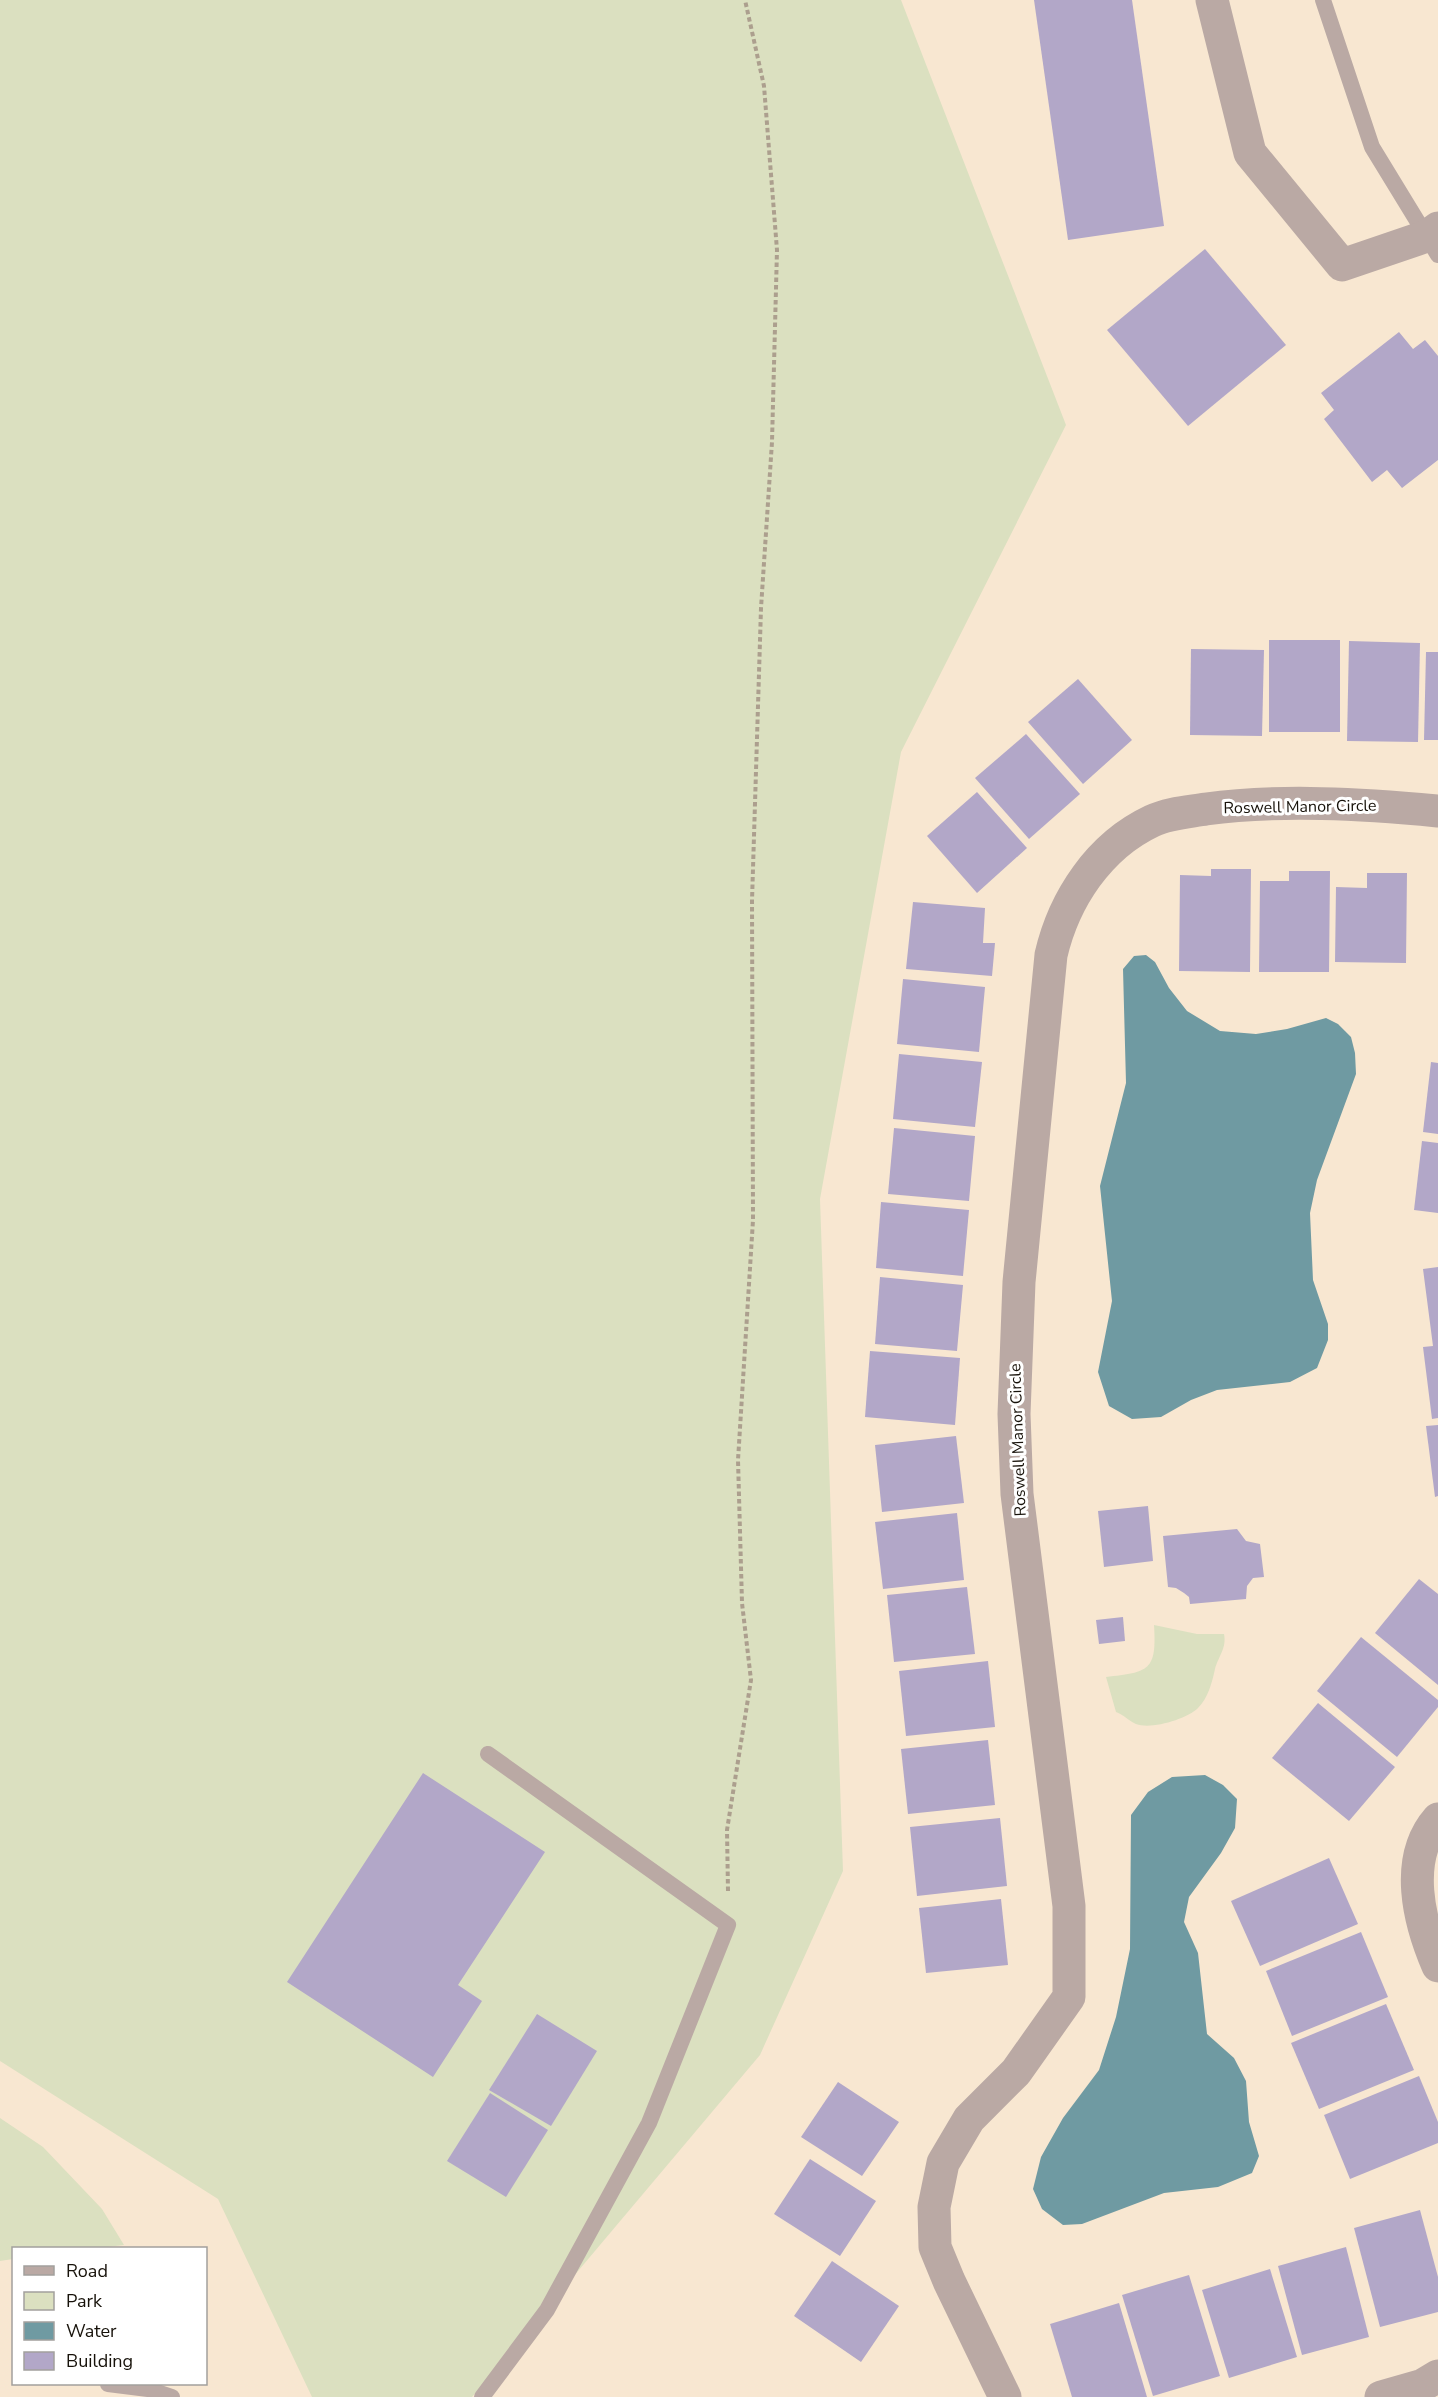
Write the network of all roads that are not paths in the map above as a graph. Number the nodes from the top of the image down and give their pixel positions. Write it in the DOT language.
graph roads {
  1 [pos="1212,0"];
  2 [pos="1323,0"];
  3 [pos="1434,240"];
  4 [pos="1438,811"];
  5 [pos="488,1754"];
  6 [pos="1438,1819"];
  7 [pos="1438,1966"];
  8 [pos="1438,2376"];
  9 [pos="113,2385"];
  10 [pos="149,2393"];
  11 [pos="172,2397"];
  12 [pos="482,2397"];
  13 [pos="1005,2397"];
  14 [pos="1381,2397"];
  1 -- 3 [label="street"];
  2 -- 3 [label="lane"];
  4 -- 13 [label="street, Roswell Manor Circle"];
  5 -- 12 [label="lane"];
  6 -- 7 [label="street"];
  8 -- 14 [label="street"];
  9 -- 10 [label="lane"];
  10 -- 11 [label="lane"];
}
